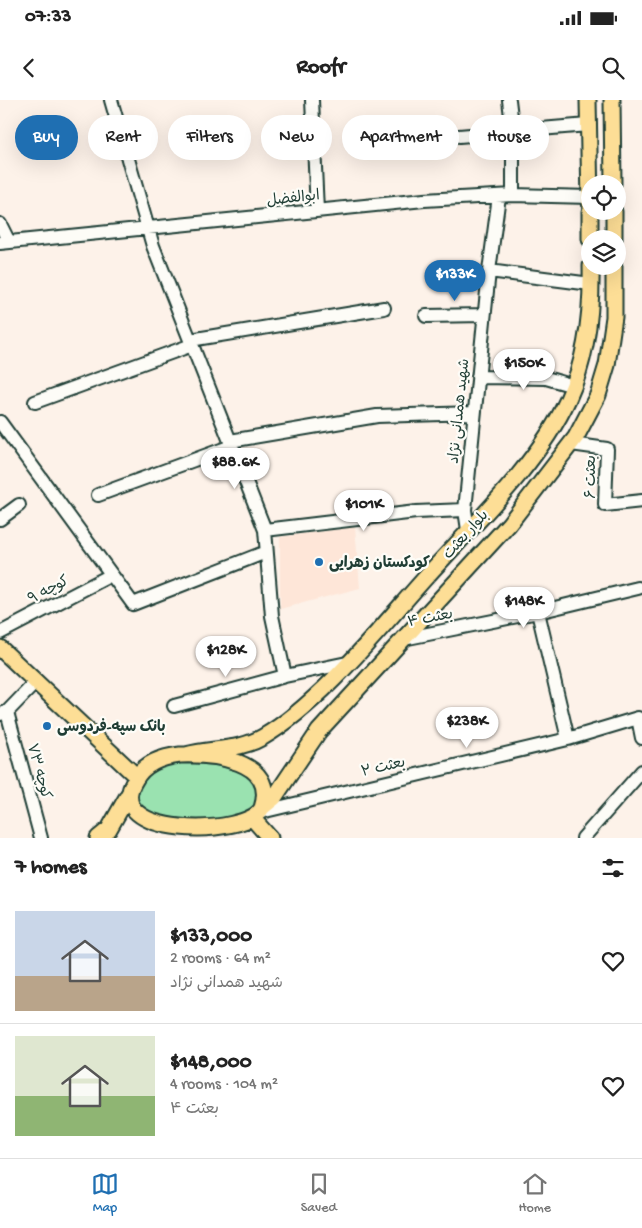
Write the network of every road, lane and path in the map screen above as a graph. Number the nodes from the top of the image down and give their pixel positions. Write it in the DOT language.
graph roads {
  1 [pos="111,100"];
  2 [pos="312,100"];
  3 [pos="509,100"];
  4 [pos="588,100"];
  5 [pos="612,100"];
  6 [pos="511,115"];
  7 [pos="588,125"];
  8 [pos="549,129"];
  9 [pos="469,135"];
  10 [pos="459,136"];
  11 [pos="513,160"];
  12 [pos="589,175"];
  13 [pos="613,175"];
  14 [pos="513,195"];
  15 [pos="499,196"];
  16 [pos="581,198"];
  17 [pos="317,211"];
  18 [pos="0,224"];
  19 [pos="149,227"];
  20 [pos="4,242"];
  21 [pos="489,271"];
  22 [pos="591,275"];
  23 [pos="614,275"];
  24 [pos="591,284"];
  25 [pos="384,308"];
  26 [pos="484,315"];
  27 [pos="426,316"];
  28 [pos="191,343"];
  29 [pos="478,377"];
  30 [pos="574,386"];
  31 [pos="35,402"];
  32 [pos="474,413"];
  33 [pos="0,422"];
  34 [pos="232,443"];
  35 [pos="571,444"];
  36 [pos="98,494"];
  37 [pos="642,501"];
  38 [pos="20,504"];
  39 [pos="464,510"];
  40 [pos="0,519"];
  41 [pos="265,530"];
  42 [pos="468,530"];
  43 [pos="266,552"];
  44 [pos="111,575"];
  45 [pos="638,588"];
  46 [pos="538,612"];
  47 [pos="0,633"];
  48 [pos="403,639"];
  49 [pos="0,648"];
  50 [pos="347,663"];
  51 [pos="285,676"];
  52 [pos="35,683"];
  53 [pos="174,706"];
  54 [pos="3,713"];
  55 [pos="642,738"];
  56 [pos="568,739"];
  57 [pos="186,755"];
  58 [pos="642,772"];
  59 [pos="137,777"];
  60 [pos="130,791"];
  61 [pos="259,813"];
  62 [pos="208,837"];
  63 [pos="42,838"];
  64 [pos="98,838"];
  65 [pos="177,838"];
  66 [pos="190,838"];
  67 [pos="270,838"];
  68 [pos="583,838"];
  1 -- 19 [label="street"];
  2 -- 17 [label="street"];
  3 -- 6 [label="street"];
  4 -- 7 [label="main road"];
  5 -- 13 [label="main road"];
  7 -- 8 [label="street"];
  7 -- 12 [label="main road"];
  9 -- 10 [label="street"];
  11 -- 14 [label="street"];
  14 -- 15 [label="street, ابوالفضل"];
  14 -- 16 [label="street, ابوالفضل"];
  15 -- 17 [label="street, ابوالفضل"];
  15 -- 21 [label="street, شهید همدانی نژاد"];
  17 -- 19 [label="street, ابوالفضل"];
  18 -- 20 [label="street"];
  19 -- 20 [label="street, ابوالفضل"];
  19 -- 28 [label="street"];
  21 -- 24 [label="street"];
  21 -- 26 [label="street, شهید همدانی نژاد"];
  22 -- 24 [label="main road, بلوار بعثت"];
  23 -- 35 [label="main road, بلوار بعثت"];
  24 -- 30 [label="main road, بلوار بعثت"];
  25 -- 28 [label="street"];
  26 -- 27 [label="street"];
  26 -- 29 [label="street, شهید همدانی نژاد"];
  28 -- 31 [label="street"];
  28 -- 34 [label="street"];
  29 -- 30 [label="street"];
  29 -- 32 [label="street, شهید همدانی نژاد"];
  30 -- 42 [label="main road, بلوار بعثت"];
  32 -- 34 [label="street"];
  32 -- 39 [label="street, شهید همدانی نژاد"];
  33 -- 44 [label="street"];
  34 -- 36 [label="street"];
  34 -- 41 [label="street"];
  35 -- 37 [label="street, بعثت ۶"];
  35 -- 48 [label="main road, بلوار بعثت"];
  38 -- 40 [label="street"];
  39 -- 41 [label="street"];
  39 -- 42 [label="street, شهید همدانی نژاد"];
  41 -- 43 [label="street"];
  42 -- 50 [label="main road, بلوار بعثت"];
  43 -- 44 [label="street"];
  43 -- 51 [label="street"];
  44 -- 47 [label="street, کوچه ۹"];
  45 -- 46 [label="street, بعثت ۴"];
  46 -- 48 [label="street, بعثت ۴"];
  46 -- 56 [label="street"];
  48 -- 61 [label="main road, بلوار بعثت"];
  49 -- 52 [label="main road"];
  50 -- 51 [label="street"];
  50 -- 57 [label="main road, بلوار بعثت"];
  51 -- 53 [label="street"];
  52 -- 54 [label="street"];
  52 -- 59 [label="main road"];
  54 -- 63 [label="street, کوچه ۷۳"];
  55 -- 56 [label="street, بعثت ۲"];
  56 -- 61 [label="street, بعثت ۲"];
  57 -- 59 [label="main road"];
  57 -- 61 [label="main road"];
  58 -- 68 [label="street"];
  59 -- 60 [label="main road"];
  60 -- 64 [label="main road"];
  60 -- 65 [label="main road"];
  61 -- 62 [label="main road"];
  61 -- 67 [label="main road"];
  62 -- 66 [label="main road"];
  65 -- 66 [label="main road"];
}
